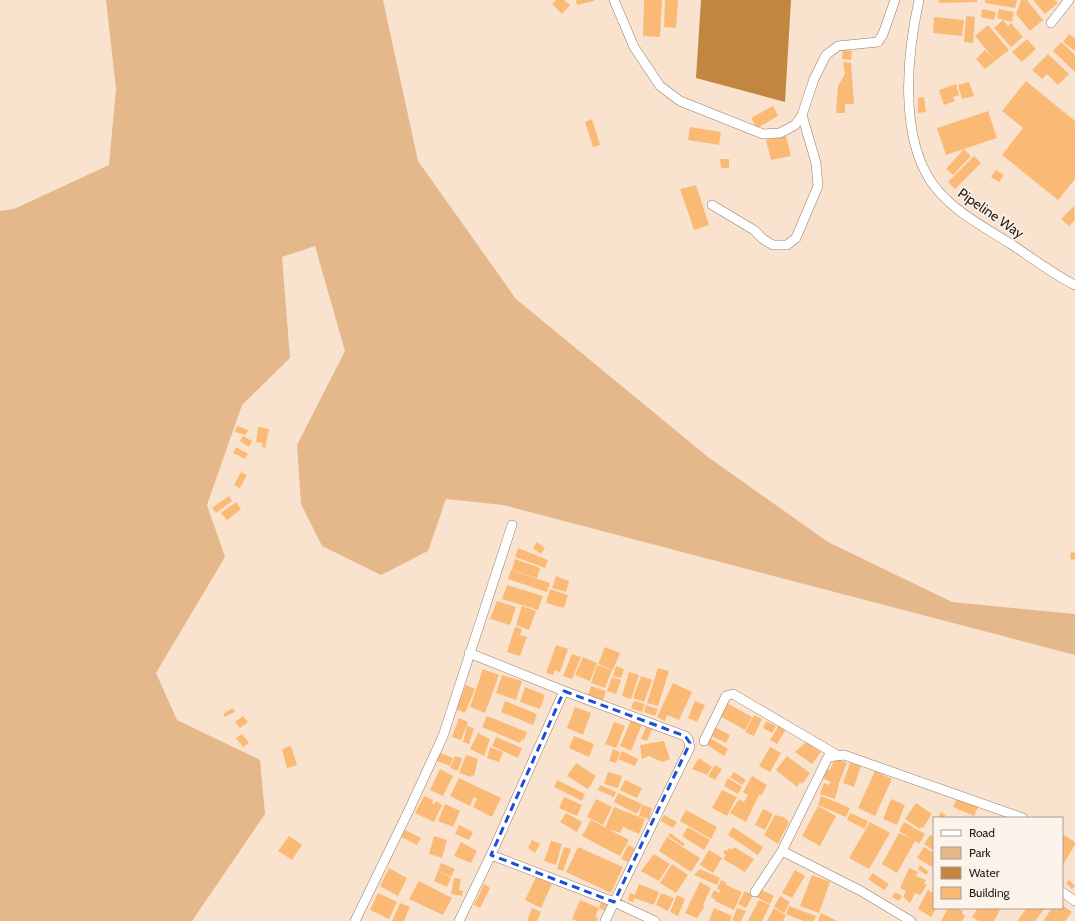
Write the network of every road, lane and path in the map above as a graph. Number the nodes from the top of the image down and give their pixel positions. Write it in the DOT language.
graph roads {
  1 [pos="614,0"];
  2 [pos="895,0"];
  3 [pos="919,0"];
  4 [pos="1069,0"];
  5 [pos="1052,24"];
  6 [pos="802,115"];
  7 [pos="712,205"];
  8 [pos="1075,285"];
  9 [pos="512,525"];
  10 [pos="469,653"];
  11 [pos="564,691"];
  12 [pos="704,741"];
  13 [pos="837,755"];
  14 [pos="1020,817"];
  15 [pos="782,851"];
  16 [pos="491,855"];
  17 [pos="755,892"];
  18 [pos="1063,893"];
  19 [pos="1075,901"];
  20 [pos="614,902"];
  21 [pos="355,921"];
  22 [pos="460,921"];
  23 [pos="605,921"];
  24 [pos="655,921"];
  25 [pos="911,921"];
  1 -- 6 [label="street"];
  2 -- 6 [label="street"];
  3 -- 8 [label="street, Pipeline Way"];
  4 -- 5 [label="street"];
  6 -- 7 [label="street"];
  9 -- 10 [label="street"];
  10 -- 11 [label="street"];
  10 -- 21 [label="street"];
  11 -- 16 [label="street"];
  11 -- 20 [label="street"];
  12 -- 13 [label="street"];
  13 -- 14 [label="street"];
  13 -- 15 [label="street"];
  15 -- 17 [label="street"];
  15 -- 25 [label="street"];
  16 -- 20 [label="street"];
  16 -- 22 [label="street"];
  18 -- 19 [label="street"];
  20 -- 23 [label="street"];
  20 -- 24 [label="street"];
}
